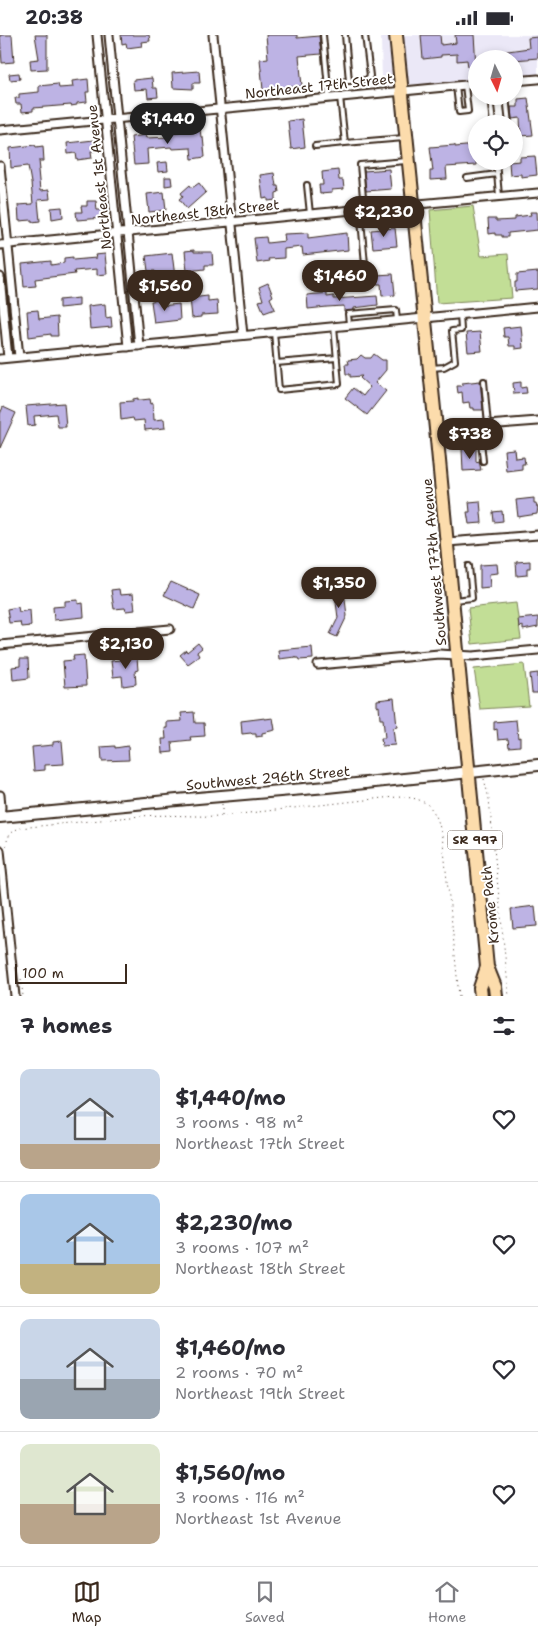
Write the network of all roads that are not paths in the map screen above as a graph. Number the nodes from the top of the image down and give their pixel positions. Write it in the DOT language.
graph roads {
  1 [pos="97,35"];
  2 [pos="109,35"];
  3 [pos="214,35"];
  4 [pos="323,35"];
  5 [pos="345,35"];
  6 [pos="366,35"];
  7 [pos="396,35"];
  8 [pos="538,79"];
  9 [pos="523,80"];
  10 [pos="349,81"];
  11 [pos="328,83"];
  12 [pos="465,85"];
  13 [pos="468,85"];
  14 [pos="456,86"];
  15 [pos="402,90"];
  16 [pos="340,97"];
  17 [pos="329,98"];
  18 [pos="221,109"];
  19 [pos="117,119"];
  20 [pos="105,121"];
  21 [pos="0,130"];
  22 [pos="406,138"];
  23 [pos="345,143"];
  24 [pos="315,146"];
  25 [pos="408,161"];
  26 [pos="0,167"];
  27 [pos="497,170"];
  28 [pos="497,174"];
  29 [pos="467,178"];
  30 [pos="307,185"];
  31 [pos="538,193"];
  32 [pos="499,196"];
  33 [pos="413,204"];
  34 [pos="362,209"];
  35 [pos="310,214"];
  36 [pos="232,223"];
  37 [pos="128,232"];
  38 [pos="117,233"];
  39 [pos="4,245"];
  40 [pos="365,264"];
  41 [pos="0,277"];
  42 [pos="538,307"];
  43 [pos="460,314"];
  44 [pos="424,317"];
  45 [pos="397,320"];
  46 [pos="349,324"];
  47 [pos="334,326"];
  48 [pos="274,332"];
  49 [pos="243,335"];
  50 [pos="139,346"];
  51 [pos="128,347"];
  52 [pos="19,357"];
  53 [pos="337,357"];
  54 [pos="8,358"];
  55 [pos="0,359"];
  56 [pos="276,363"];
  57 [pos="430,368"];
  58 [pos="484,381"];
  59 [pos="538,421"];
  60 [pos="488,425"];
  61 [pos="477,426"];
  62 [pos="436,429"];
  63 [pos="483,461"];
  64 [pos="538,535"];
  65 [pos="447,543"];
  66 [pos="469,566"];
  67 [pos="452,600"];
  68 [pos="170,629"];
  69 [pos="0,645"];
  70 [pos="538,650"];
  71 [pos="457,655"];
  72 [pos="318,665"];
  73 [pos="538,765"];
  74 [pos="468,772"];
  75 [pos="0,795"];
  76 [pos="0,817"];
  77 [pos="3,848"];
  78 [pos="487,967"];
  79 [pos="15,996"];
  80 [pos="481,996"];
  81 [pos="496,996"];
  1 -- 20 [label="street, Northeast 1st Avenue"];
  2 -- 19 [label="street, Northeast 1st Avenue"];
  3 -- 18 [label="street"];
  4 -- 11 [label="lane"];
  5 -- 10 [label="lane"];
  6 -- 10 [label="lane"];
  7 -- 15 [label="highway, Southwest 177th Avenue / SR 997"];
  8 -- 9 [label="street"];
  10 -- 11 [label="lane"];
  11 -- 17 [label="lane"];
  12 -- 13 [label="street, Northeast 17th Street"];
  12 -- 14 [label="street, Northeast 17th Street"];
  12 -- 14 [label="lane"];
  14 -- 15 [label="street, Northeast 17th Street"];
  15 -- 16 [label="street, Northeast 17th Street"];
  15 -- 22 [label="highway, Southwest 177th Avenue / SR 997"];
  16 -- 17 [label="street, Northeast 17th Street"];
  16 -- 23 [label="lane"];
  17 -- 18 [label="street, Northeast 17th Street"];
  18 -- 19 [label="street, Northeast 17th Street"];
  18 -- 36 [label="street"];
  19 -- 20 [label="street, Northeast 17th Street"];
  19 -- 37 [label="street, Northeast 1st Avenue"];
  20 -- 21 [label="street, Northeast 17th Street"];
  20 -- 38 [label="street, Northeast 1st Avenue"];
  22 -- 23 [label="lane"];
  22 -- 25 [label="highway, Southwest 177th Avenue / SR 997"];
  23 -- 24 [label="lane"];
  25 -- 33 [label="highway, Southwest 177th Avenue / SR 997"];
  25 -- 34 [label="lane"];
  26 -- 39 [label="street"];
  27 -- 28 [label="lane"];
  28 -- 29 [label="lane"];
  28 -- 32 [label="lane"];
  30 -- 35 [label="lane"];
  31 -- 32 [label="street, Northeast 18th Street"];
  32 -- 33 [label="street, Northeast 18th Street"];
  33 -- 34 [label="street, Northeast 18th Street"];
  33 -- 44 [label="highway, Southwest 177th Avenue / SR 997"];
  34 -- 35 [label="street, Northeast 18th Street"];
  34 -- 40 [label="lane"];
  35 -- 36 [label="street, Northeast 18th Street"];
  36 -- 37 [label="street, Northeast 18th Street"];
  36 -- 49 [label="street"];
  37 -- 38 [label="street, Northeast 18th Street"];
  37 -- 50 [label="street, Northeast 1st Avenue"];
  38 -- 39 [label="street, Northeast 18th Street"];
  38 -- 51 [label="street, Northeast 1st Avenue"];
  39 -- 52 [label="street"];
  41 -- 54 [label="street"];
  42 -- 43 [label="street"];
  43 -- 44 [label="street"];
  43 -- 57 [label="lane"];
  44 -- 45 [label="street"];
  44 -- 57 [label="highway, Southwest 177th Avenue / SR 997"];
  45 -- 46 [label="street"];
  45 -- 46 [label="lane"];
  46 -- 47 [label="street"];
  47 -- 48 [label="street"];
  47 -- 53 [label="lane"];
  48 -- 49 [label="street"];
  48 -- 56 [label="lane"];
  49 -- 50 [label="street"];
  50 -- 51 [label="street"];
  51 -- 52 [label="street"];
  52 -- 54 [label="street"];
  53 -- 56 [label="lane"];
  53 -- 56 [label="lane"];
  54 -- 55 [label="street"];
  57 -- 62 [label="highway, Southwest 177th Avenue / SR 997"];
  58 -- 60 [label="lane"];
  59 -- 60 [label="street"];
  60 -- 61 [label="street"];
  61 -- 62 [label="street"];
  61 -- 63 [label="lane"];
  62 -- 65 [label="highway, Southwest 177th Avenue / SR 997"];
  64 -- 65 [label="street"];
  65 -- 67 [label="highway, Southwest 177th Avenue / SR 997"];
  66 -- 67 [label="lane"];
  67 -- 71 [label="highway, Southwest 177th Avenue / SR 997"];
  68 -- 69 [label="street"];
  70 -- 71 [label="street"];
  71 -- 72 [label="street"];
  71 -- 74 [label="highway, Southwest 177th Avenue / SR 997"];
  73 -- 74 [label="street, Southwest 296th Street"];
  74 -- 76 [label="street, Southwest 296th Street"];
  74 -- 78 [label="highway, Southwest 177th Avenue / SR 997"];
  75 -- 76 [label="street"];
  77 -- 79 [label="street"];
  78 -- 80 [label="highway, Southwest 177th Avenue / SR 997"];
  78 -- 81 [label="highway, Southwest 177th Avenue / SR 997"];
}
